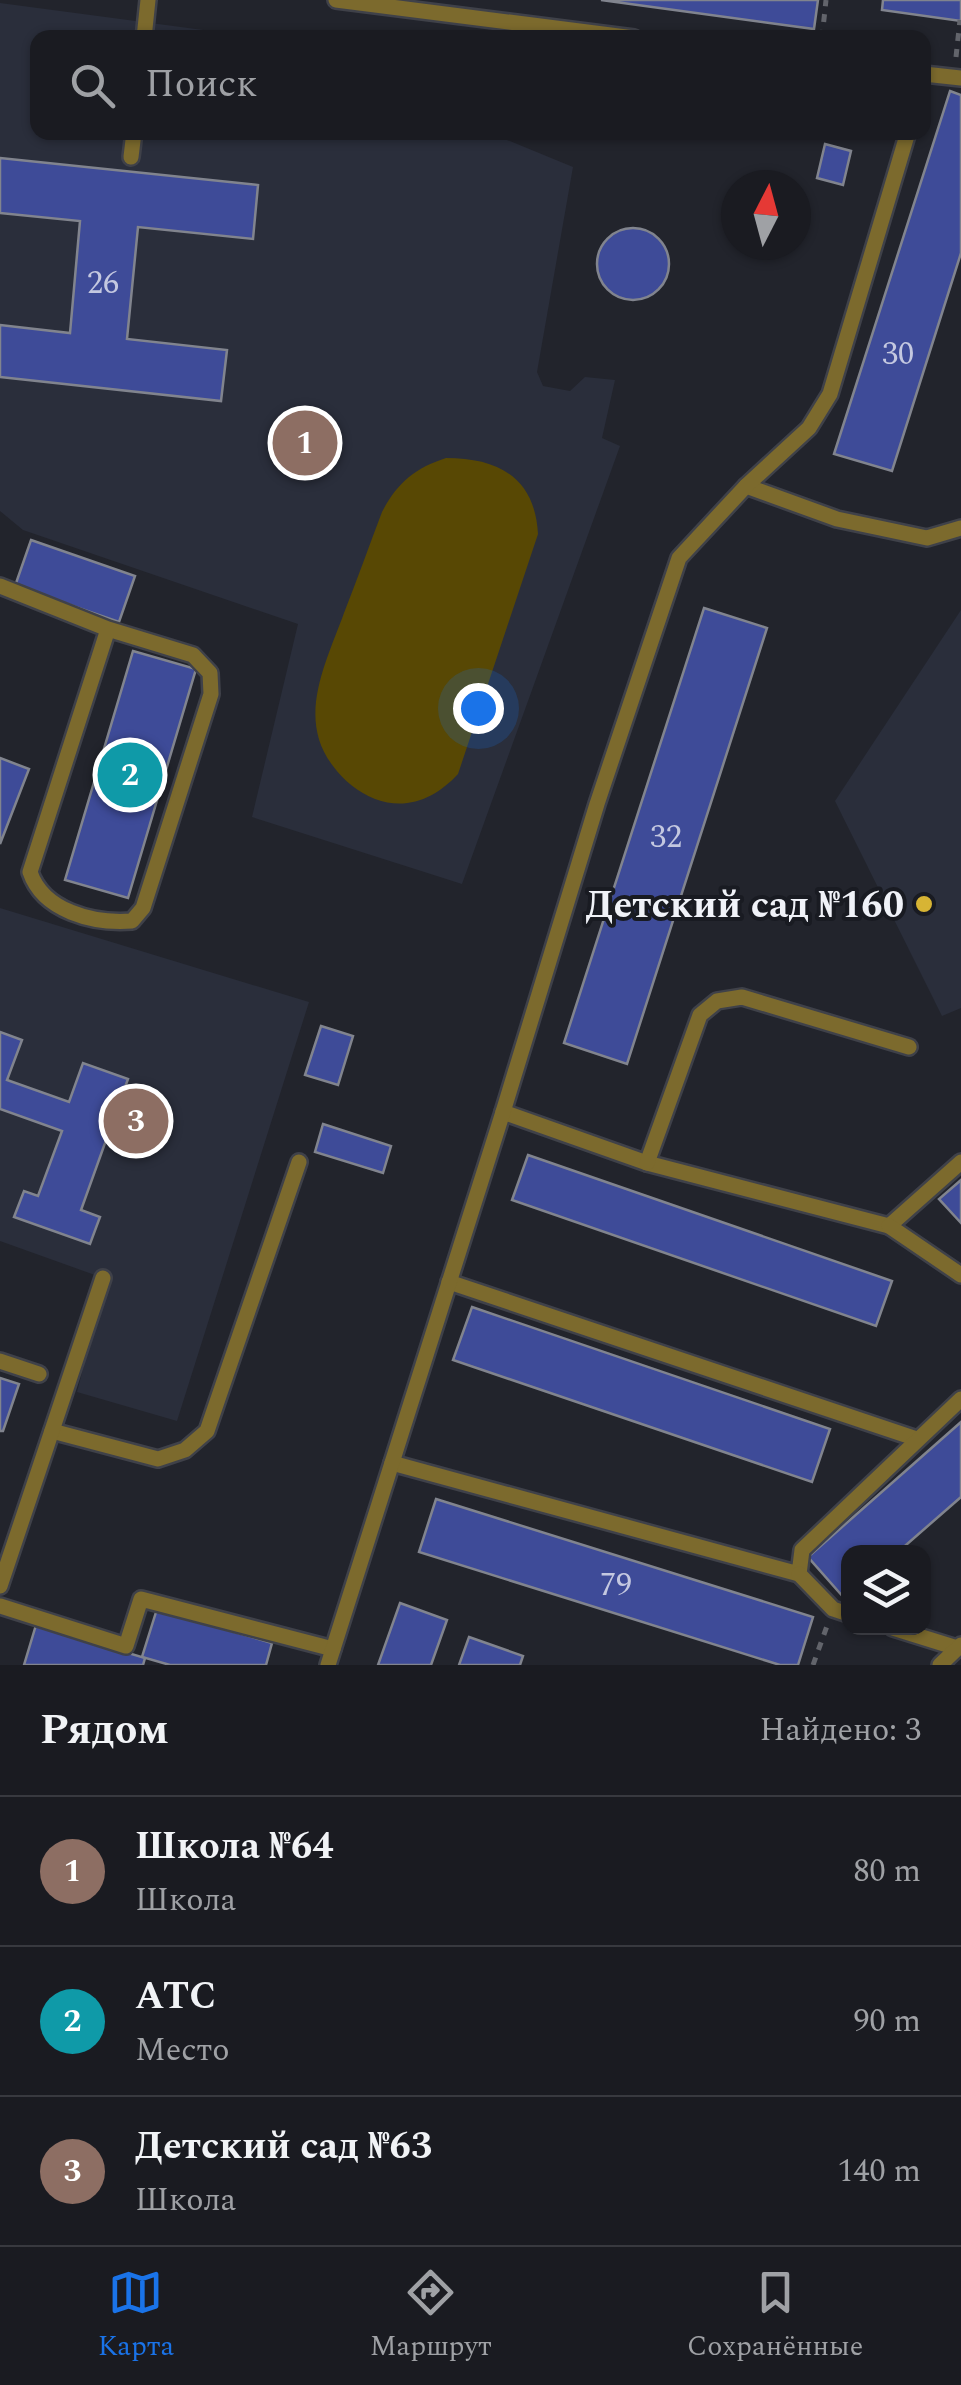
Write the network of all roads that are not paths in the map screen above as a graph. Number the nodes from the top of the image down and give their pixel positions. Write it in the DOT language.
graph roads {
  1 [pos="148,0"];
  2 [pos="336,0"];
  3 [pos="145,30"];
  4 [pos="571,30"];
  5 [pos="931,76"];
  6 [pos="957,77"];
  7 [pos="133,140"];
  8 [pos="906,140"];
  9 [pos="131,157"];
  10 [pos="746,486"];
  11 [pos="961,528"];
  12 [pos="0,586"];
  13 [pos="108,629"];
  14 [pos="909,1047"];
  15 [pos="503,1112"];
  16 [pos="299,1162"];
  17 [pos="961,1162"];
  18 [pos="648,1164"];
  19 [pos="889,1226"];
  20 [pos="961,1275"];
  21 [pos="103,1278"];
  22 [pos="449,1282"];
  23 [pos="0,1361"];
  24 [pos="38,1374"];
  25 [pos="961,1400"];
  26 [pos="52,1432"];
  27 [pos="917,1440"];
  28 [pos="392,1463"];
  29 [pos="800,1574"];
  30 [pos="0,1586"];
  31 [pos="0,1606"];
  32 [pos="841,1611"];
  33 [pos="919,1635"];
  34 [pos="959,1646"];
  35 [pos="331,1657"];
  36 [pos="940,1665"];
  1 -- 3 [label="lane"];
  2 -- 4 [label="lane"];
  5 -- 6 [label="lane"];
  7 -- 9 [label="lane"];
  8 -- 10 [label="lane"];
  10 -- 11 [label="lane"];
  10 -- 15 [label="lane"];
  12 -- 13 [label="lane"];
  13 -- 13 [label="lane"];
  14 -- 18 [label="lane"];
  15 -- 18 [label="lane"];
  15 -- 22 [label="lane"];
  16 -- 26 [label="lane"];
  17 -- 19 [label="lane"];
  18 -- 19 [label="lane"];
  19 -- 20 [label="lane"];
  21 -- 26 [label="lane"];
  22 -- 27 [label="lane"];
  22 -- 28 [label="lane"];
  23 -- 24 [label="lane"];
  25 -- 27 [label="lane"];
  26 -- 30 [label="lane"];
  27 -- 29 [label="lane"];
  28 -- 29 [label="lane"];
  28 -- 35 [label="lane"];
  29 -- 32 [label="lane"];
  31 -- 35 [label="lane"];
  33 -- 34 [label="lane"];
  34 -- 36 [label="lane"];
}
